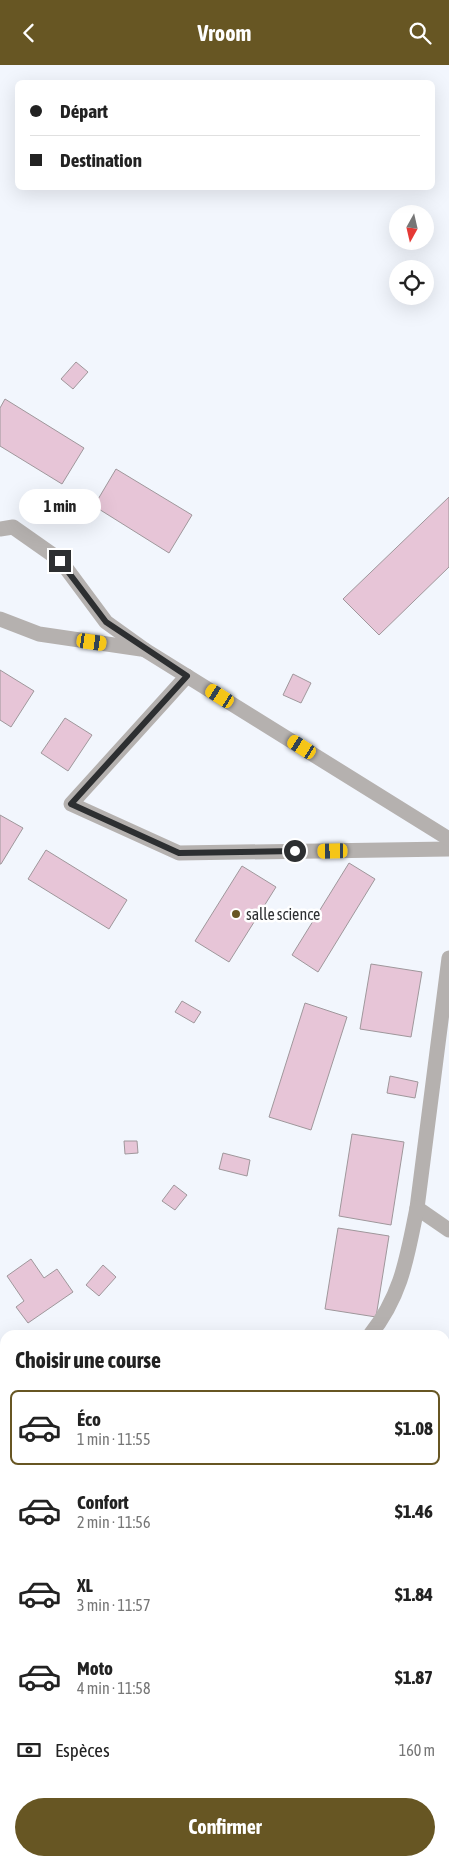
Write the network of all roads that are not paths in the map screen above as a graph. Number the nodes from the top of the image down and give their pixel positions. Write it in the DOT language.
graph roads {
  1 [pos="0,529"];
  2 [pos="0,619"];
  3 [pos="145,650"];
  4 [pos="187,676"];
  5 [pos="449,839"];
  6 [pos="449,849"];
  7 [pos="449,958"];
  8 [pos="417,1208"];
  9 [pos="449,1230"];
  10 [pos="374,1330"];
  1 -- 3 [label="street"];
  2 -- 3 [label="street"];
  3 -- 4 [label="street"];
  4 -- 5 [label="street"];
  4 -- 6 [label="street"];
  7 -- 8 [label="street"];
  8 -- 9 [label="street"];
  8 -- 10 [label="street"];
}
